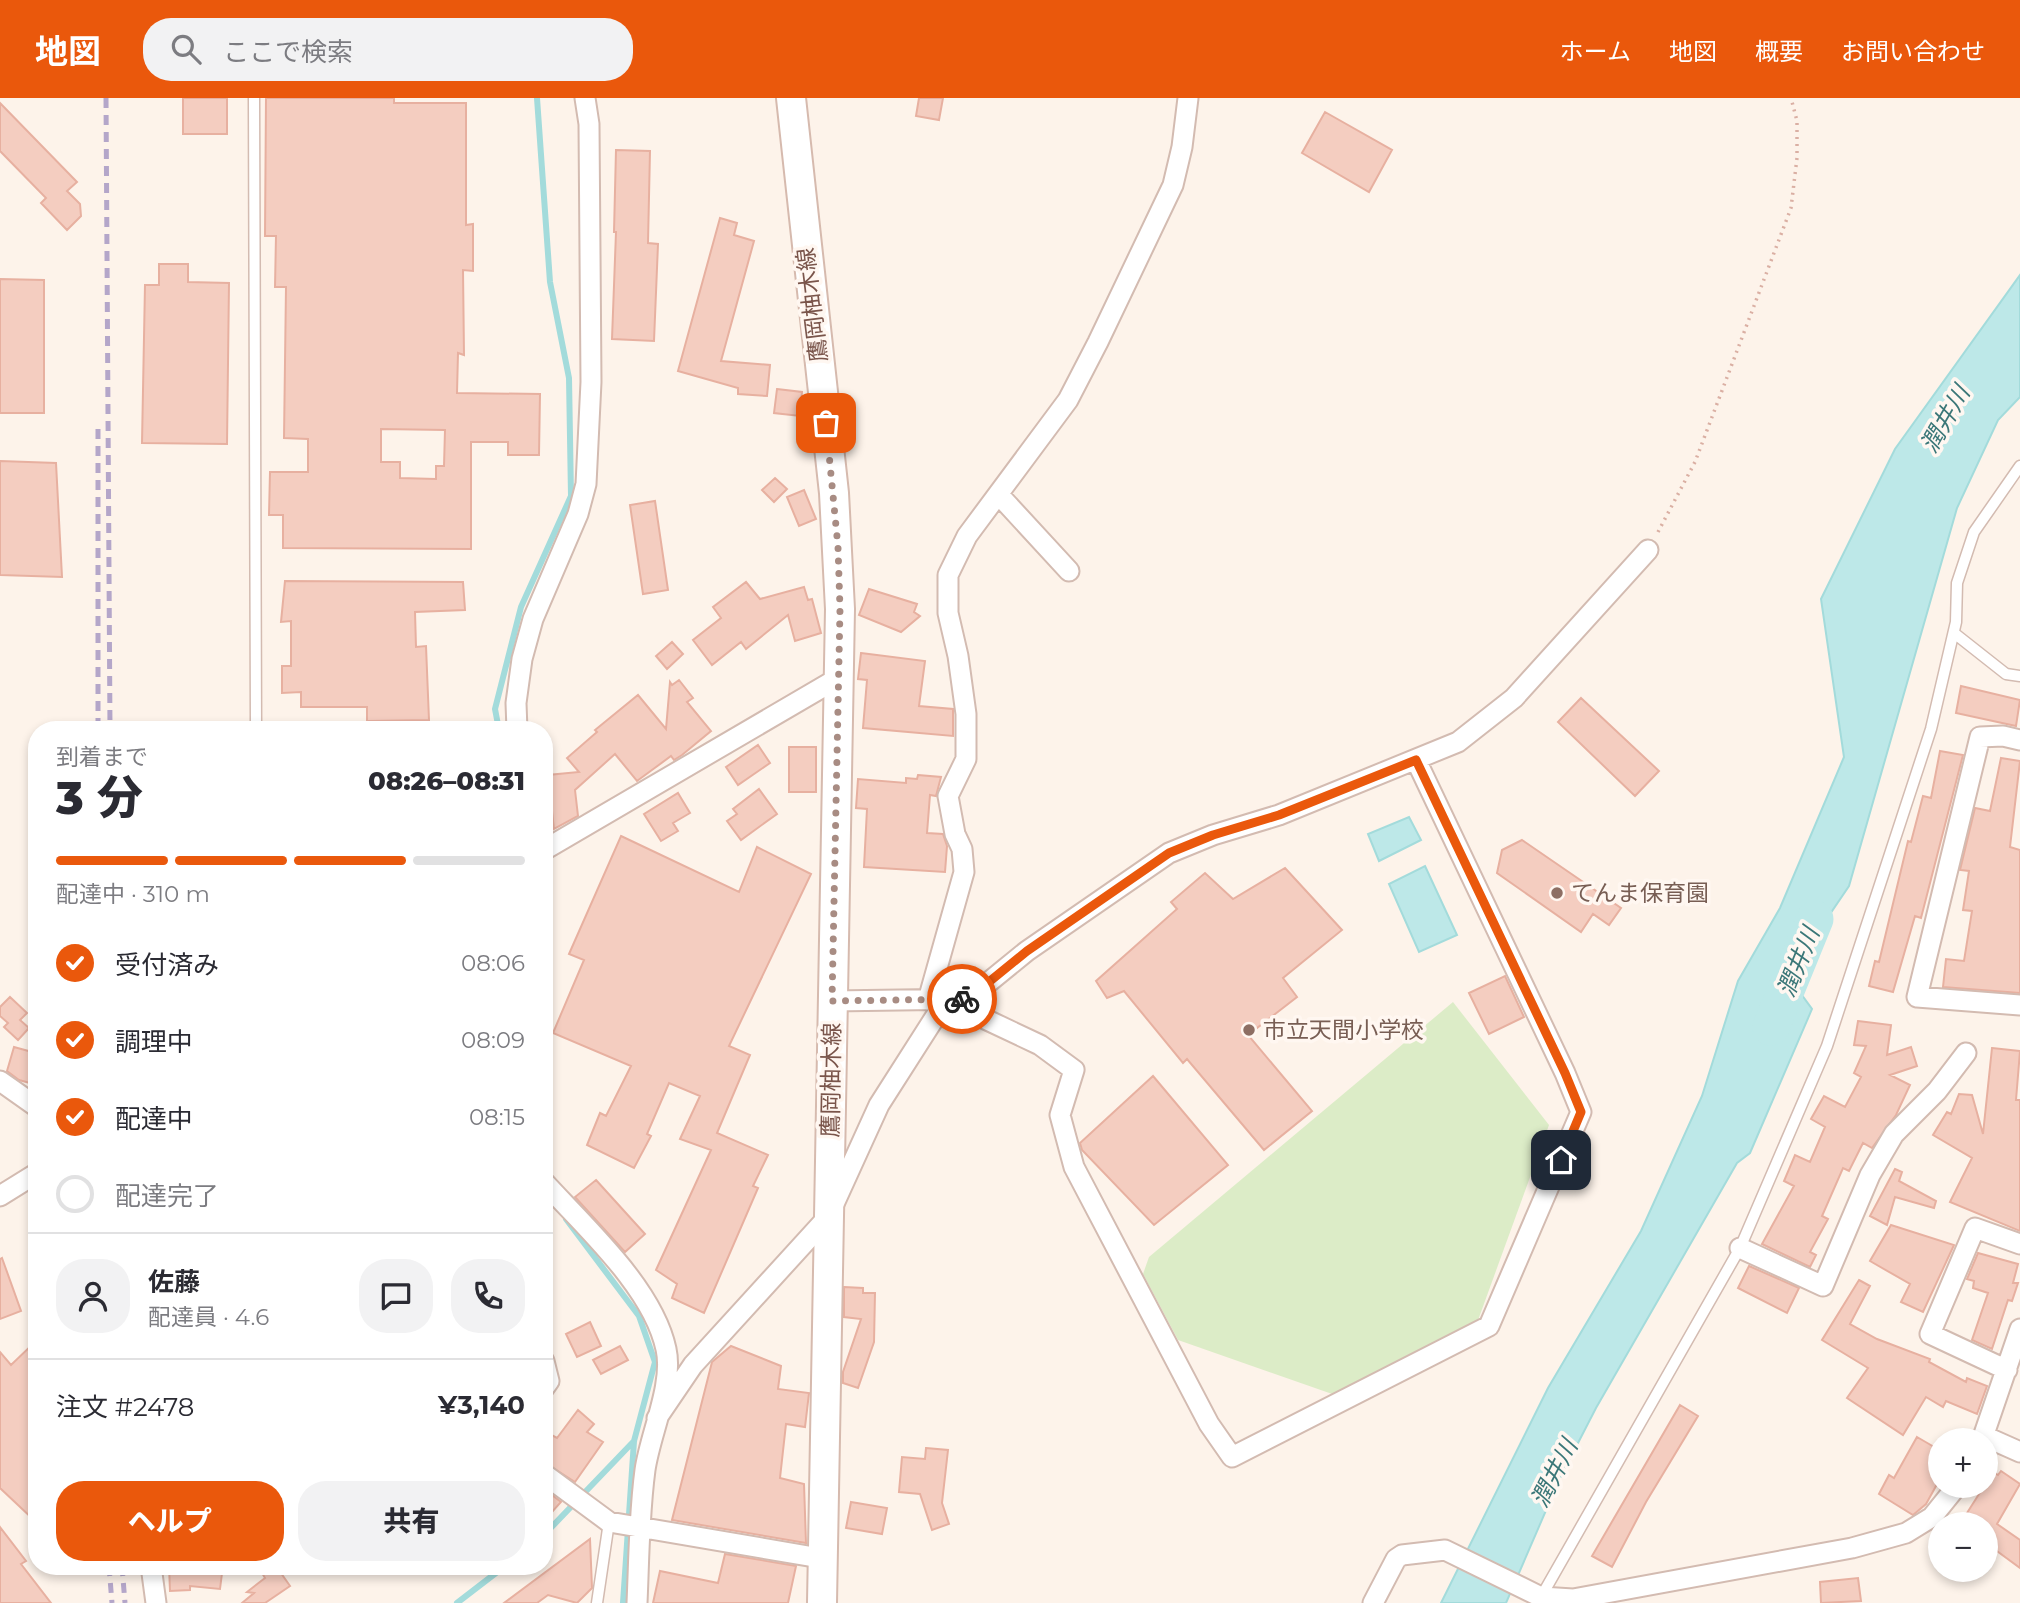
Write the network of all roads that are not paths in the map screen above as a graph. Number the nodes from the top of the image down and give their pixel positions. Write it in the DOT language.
graph roads {
  1 [pos="254,98"];
  2 [pos="585,98"];
  3 [pos="791,98"];
  4 [pos="1188,98"];
  5 [pos="2020,466"];
  6 [pos="999,495"];
  7 [pos="1648,550"];
  8 [pos="1069,571"];
  9 [pos="1954,634"];
  10 [pos="2020,676"];
  11 [pos="840,677"];
  12 [pos="256,721"];
  13 [pos="517,721"];
  14 [pos="2020,740"];
  15 [pos="1416,760"];
  16 [pos="553,845"];
  17 [pos="968,999"];
  18 [pos="937,1000"];
  19 [pos="832,1001"];
  20 [pos="2020,1005"];
  21 [pos="1966,1053"];
  22 [pos="0,1082"];
  23 [pos="28,1101"];
  24 [pos="28,1179"];
  25 [pos="553,1192"];
  26 [pos="0,1196"];
  27 [pos="828,1217"];
  28 [pos="2020,1244"];
  29 [pos="1740,1248"];
  30 [pos="2020,1329"];
  31 [pos="2007,1370"];
  32 [pos="657,1418"];
  33 [pos="1987,1428"];
  34 [pos="1998,1444"];
  35 [pos="2020,1452"];
  36 [pos="553,1481"];
  37 [pos="1947,1498"];
  38 [pos="609,1522"];
  39 [pos="640,1527"];
  40 [pos="820,1558"];
  41 [pos="152,1575"];
  42 [pos="1539,1600"];
  43 [pos="156,1603"];
  44 [pos="597,1603"];
  45 [pos="637,1603"];
  46 [pos="821,1603"];
  47 [pos="1373,1603"];
  1 -- 12 [label="lane"];
  2 -- 13 [label="street"];
  3 -- 11 [label="main road, 鷹岡柚木線"];
  4 -- 6 [label="street"];
  5 -- 9 [label="lane"];
  6 -- 8 [label="street"];
  6 -- 18 [label="street"];
  7 -- 15 [label="street"];
  9 -- 10 [label="lane"];
  9 -- 29 [label="lane"];
  11 -- 16 [label="street"];
  11 -- 19 [label="main road, 鷹岡柚木線"];
  14 -- 20 [label="street"];
  15 -- 17 [label="street"];
  15 -- 17 [label="street"];
  17 -- 18 [label="street"];
  18 -- 19 [label="street"];
  18 -- 27 [label="street"];
  19 -- 27 [label="main road, 鷹岡柚木線"];
  21 -- 29 [label="street"];
  22 -- 23 [label="street"];
  24 -- 26 [label="street"];
  25 -- 32 [label="street"];
  27 -- 32 [label="street"];
  27 -- 40 [label="main road, 鷹岡柚木線"];
  28 -- 31 [label="street"];
  29 -- 42 [label="lane"];
  30 -- 31 [label="street"];
  31 -- 33 [label="street"];
  32 -- 39 [label="street"];
  34 -- 35 [label="street"];
  36 -- 38 [label="street"];
  37 -- 42 [label="street"];
  38 -- 39 [label="street"];
  38 -- 44 [label="lane"];
  39 -- 40 [label="street"];
  39 -- 45 [label="street"];
  40 -- 46 [label="main road, 鷹岡柚木線"];
  41 -- 43 [label="street"];
  42 -- 47 [label="street"];
}
